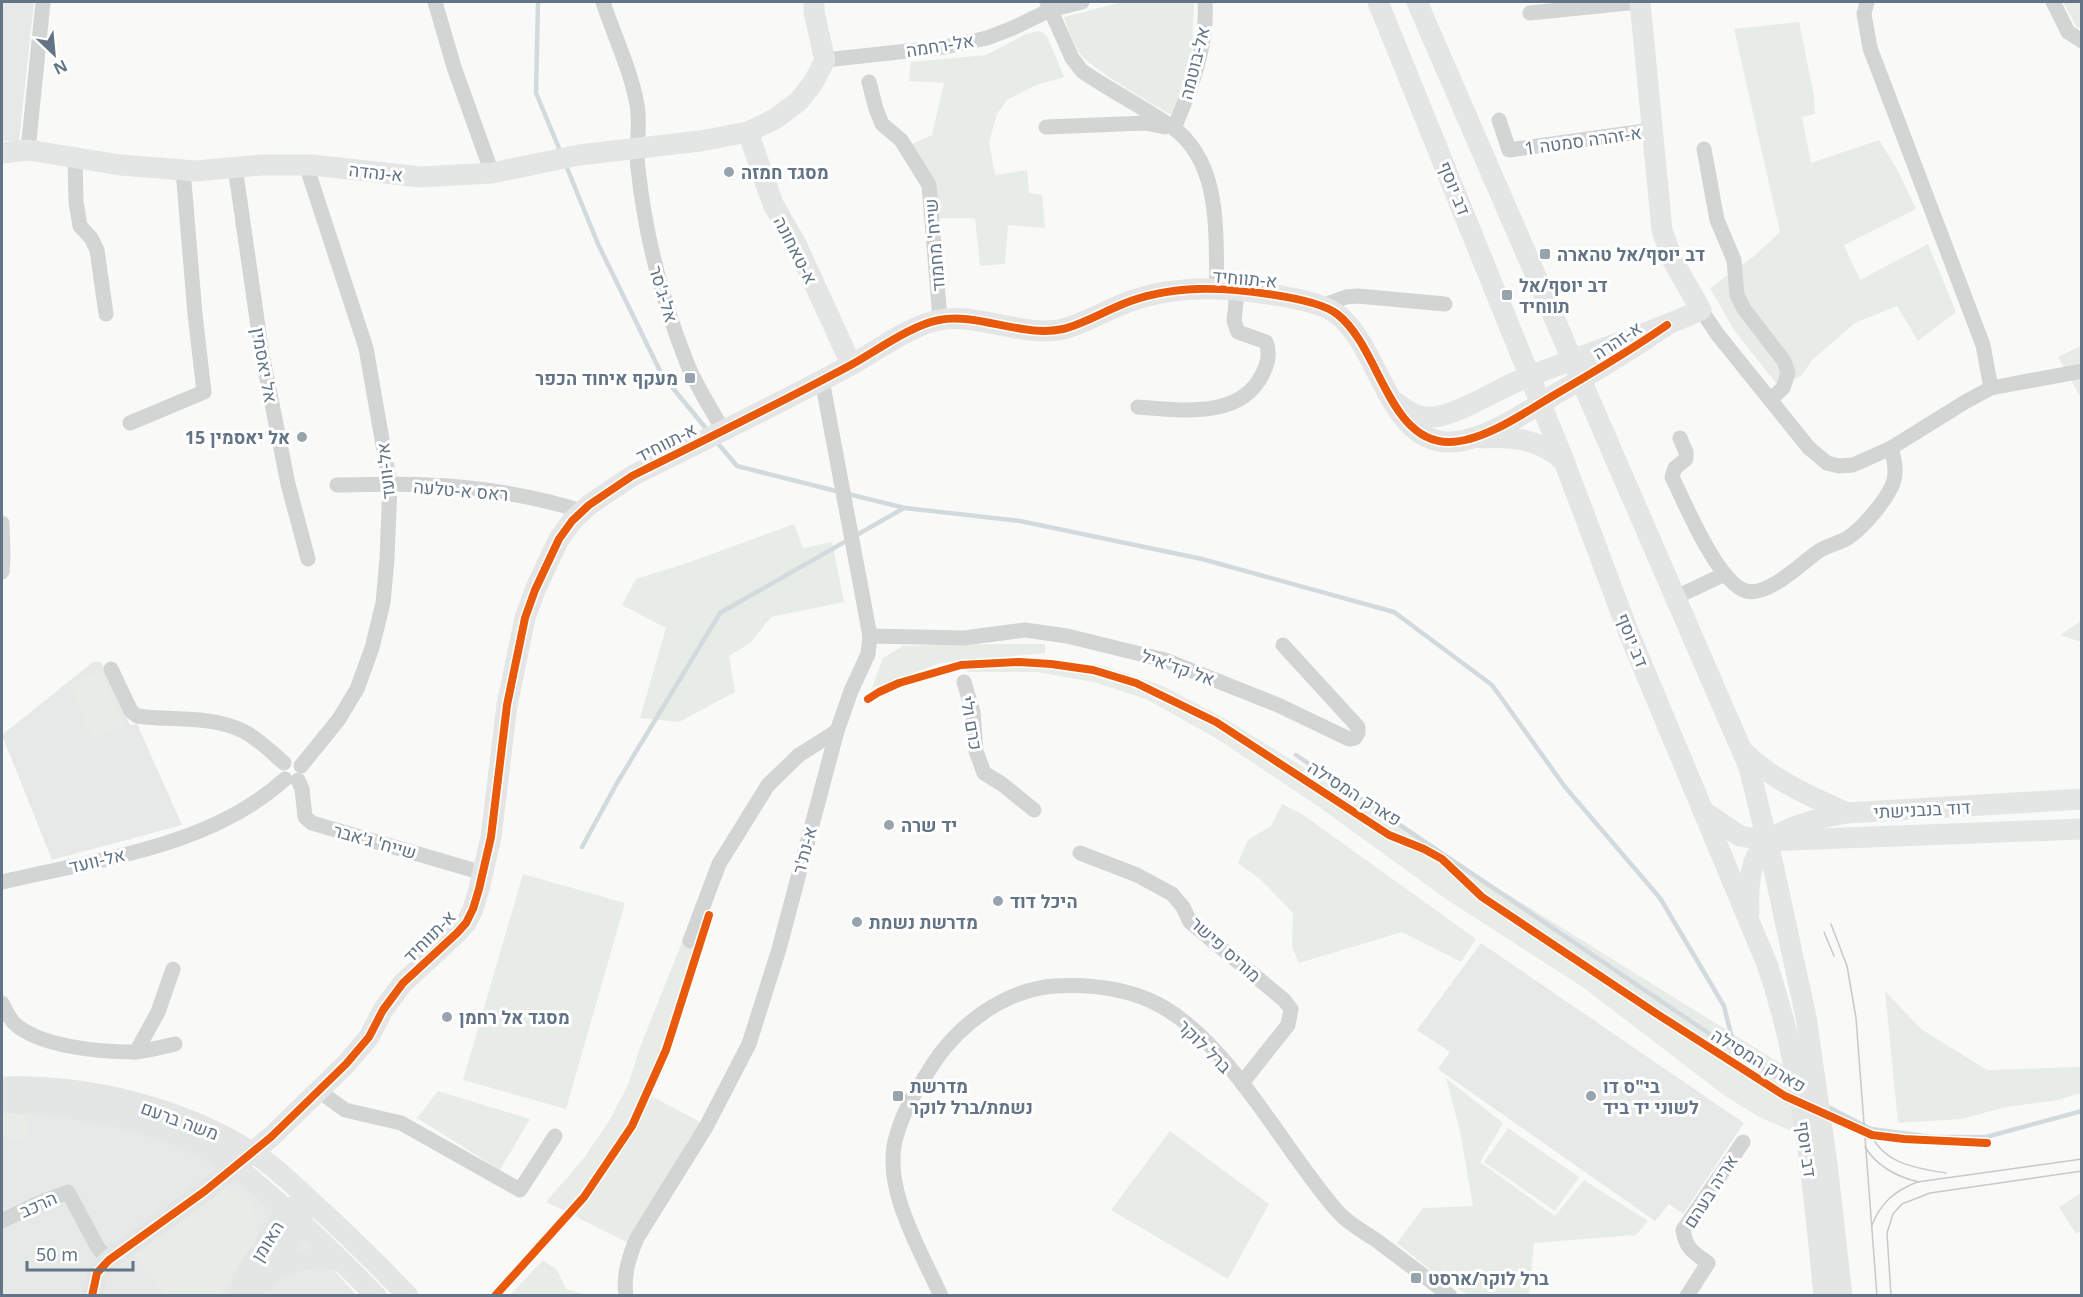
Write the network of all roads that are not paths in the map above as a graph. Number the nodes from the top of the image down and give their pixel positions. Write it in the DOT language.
graph roads {
  1 [pos="43,2"];
  2 [pos="435,2"];
  3 [pos="603,2"];
  4 [pos="814,2"];
  5 [pos="1082,2"];
  6 [pos="1205,2"];
  7 [pos="1378,2"];
  8 [pos="1417,2"];
  9 [pos="1639,2"];
  10 [pos="1868,2"];
  11 [pos="2053,2"];
  12 [pos="1048,6"];
  13 [pos="1530,13"];
  14 [pos="2082,41"];
  15 [pos="825,60"];
  16 [pos="869,82"];
  17 [pos="1499,120"];
  18 [pos="1046,127"];
  19 [pos="1173,128"];
  20 [pos="1652,130"];
  21 [pos="748,132"];
  22 [pos="638,148"];
  23 [pos="1704,149"];
  24 [pos="28,150"];
  25 [pos="2,153"];
  26 [pos="75,158"];
  27 [pos="306,165"];
  28 [pos="235,167"];
  29 [pos="183,170"];
  30 [pos="492,173"];
  31 [pos="1227,291"];
  32 [pos="1445,304"];
  33 [pos="1324,305"];
  34 [pos="1701,310"];
  35 [pos="106,314"];
  36 [pos="940,319"];
  37 [pos="851,364"];
  38 [pos="1578,370"];
  39 [pos="2082,371"];
  40 [pos="1530,376"];
  41 [pos="822,380"];
  42 [pos="1991,388"];
  43 [pos="1390,396"];
  44 [pos="1770,400"];
  45 [pos="1540,404"];
  46 [pos="1138,407"];
  47 [pos="1458,409"];
  48 [pos="130,423"];
  49 [pos="723,430"];
  50 [pos="1680,438"];
  51 [pos="1457,441"];
  52 [pos="1891,448"];
  53 [pos="1564,461"];
  54 [pos="337,485"];
  55 [pos="390,485"];
  56 [pos="582,511"];
  57 [pos="2,523"];
  58 [pos="308,559"];
  59 [pos="2,572"];
  60 [pos="1725,574"];
  61 [pos="1676,597"];
  62 [pos="870,636"];
  63 [pos="1283,645"];
  64 [pos="111,669"];
  65 [pos="964,682"];
  66 [pos="837,731"];
  67 [pos="1743,752"];
  68 [pos="294,775"];
  69 [pos="2082,799"];
  70 [pos="1034,810"];
  71 [pos="1703,811"];
  72 [pos="1847,813"];
  73 [pos="2082,829"];
  74 [pos="1767,842"];
  75 [pos="1080,853"];
  76 [pos="483,873"];
  77 [pos="2,882"];
  78 [pos="1749,918"];
  79 [pos="690,941"];
  80 [pos="173,969"];
  81 [pos="2,1003"];
  82 [pos="175,1044"];
  83 [pos="136,1052"];
  84 [pos="1806,1075"];
  85 [pos="1242,1083"];
  86 [pos="2,1087"];
  87 [pos="319,1091"];
  88 [pos="2,1103"];
  89 [pos="555,1136"];
  90 [pos="205,1137"];
  91 [pos="1743,1142"];
  92 [pos="1817,1154"];
  93 [pos="308,1199"];
  94 [pos="294,1216"];
  95 [pos="2,1221"];
  96 [pos="109,1260"];
  97 [pos="341,1261"];
  98 [pos="269,1272"];
  99 [pos="92,1296"];
  100 [pos="238,1296"];
  101 [pos="257,1296"];
  102 [pos="376,1296"];
  103 [pos="408,1296"];
  104 [pos="626,1296"];
  105 [pos="941,1296"];
  106 [pos="1450,1296"];
  107 [pos="1688,1296"];
  108 [pos="1824,1296"];
  109 [pos="1842,1296"];
  1 -- 24 [label="street"];
  2 -- 30 [label="street"];
  3 -- 22 [label="street, אל-ג'סר"];
  4 -- 15 [label="main road"];
  5 -- 12 [label="street, אל-רחמה"];
  6 -- 19 [label="street, אל-בוטמה"];
  7 -- 40 [label="main road, דב יוסף"];
  8 -- 38 [label="main road, דב יוסף"];
  9 -- 13 [label="street"];
  9 -- 20 [label="main road"];
  10 -- 42 [label="street"];
  11 -- 14 [label="street"];
  12 -- 15 [label="street, אל-רחמה"];
  12 -- 19 [label="street"];
  15 -- 21 [label="main road, א-נהדה"];
  16 -- 36 [label="street, שייח' מחמוד"];
  17 -- 20 [label="street, א-זהרה סמטה 1"];
  18 -- 19 [label="street"];
  19 -- 31 [label="street"];
  20 -- 34 [label="main road"];
  21 -- 22 [label="main road, א-נהדה"];
  21 -- 37 [label="main road, א-טאחונה"];
  22 -- 30 [label="main road, א-נהדה"];
  22 -- 49 [label="street, אל-ג'סר"];
  23 -- 44 [label="street"];
  24 -- 25 [label="main road, א-נהדה"];
  24 -- 26 [label="main road, א-נהדה"];
  26 -- 29 [label="main road, א-נהדה"];
  26 -- 35 [label="street"];
  27 -- 28 [label="main road, א-נהדה"];
  27 -- 30 [label="main road, א-נהדה"];
  27 -- 55 [label="street, אל-וועד"];
  28 -- 29 [label="main road, א-נהדה"];
  28 -- 58 [label="street, אל יאסמין"];
  29 -- 48 [label="street"];
  31 -- 33 [label="main road, א-תווחיד"];
  31 -- 36 [label="main road, א-תווחיד"];
  31 -- 46 [label="street"];
  32 -- 33 [label="street"];
  33 -- 43 [label="main road, א-תווחיד"];
  34 -- 38 [label="main road, א-זהרה"];
  34 -- 44 [label="street"];
  36 -- 37 [label="main road, א-תווחיד"];
  37 -- 41 [label="main road, א-תווחיד"];
  38 -- 40 [label="main road, א-זהרה"];
  38 -- 45 [label="main road, א-תווחיד"];
  38 -- 61 [label="main road, דב יוסף"];
  39 -- 42 [label="street"];
  40 -- 45 [label="main road, דב יוסף"];
  40 -- 47 [label="main road, א-תווחיד"];
  41 -- 49 [label="main road, א-תווחיד"];
  41 -- 62 [label="street, א-נת'ר"];
  42 -- 52 [label="street"];
  43 -- 47 [label="main road, א-תווחיד"];
  43 -- 51 [label="main road, א-תווחיד"];
  44 -- 52 [label="street"];
  45 -- 51 [label="main road, א-תווחיד"];
  45 -- 53 [label="main road, דב יוסף"];
  47 -- 51 [label="main road"];
  49 -- 56 [label="main road, א-תווחיד"];
  50 -- 60 [label="street"];
  51 -- 53 [label="main road"];
  52 -- 60 [label="street"];
  53 -- 71 [label="main road, דב יוסף"];
  54 -- 55 [label="street, ראס א-טלעה"];
  55 -- 56 [label="street, ראס א-טלעה"];
  55 -- 68 [label="street, אל-וועד"];
  56 -- 76 [label="main road, א-תווחיד"];
  57 -- 59 [label="street"];
  60 -- 61 [label="street"];
  61 -- 67 [label="main road, דב יוסף"];
  62 -- 63 [label="street, אל קד'איל"];
  62 -- 66 [label="street, א-נת'ר"];
  64 -- 68 [label="street, שייח' ג'אבר"];
  65 -- 70 [label="street, כרם ולי"];
  66 -- 79 [label="street"];
  66 -- 104 [label="street, א-נת'ר"];
  67 -- 72 [label="main road"];
  67 -- 74 [label="main road, דב יוסף"];
  68 -- 76 [label="street, שייח' ג'אבר"];
  68 -- 77 [label="street, אל-וועד"];
  69 -- 72 [label="main road, דוד בנבנישתי"];
  71 -- 74 [label="main road, דוד בנבנישתי"];
  71 -- 78 [label="main road, דב יוסף"];
  72 -- 74 [label="main road, דוד בנבנישתי"];
  73 -- 74 [label="main road, דוד בנבנישתי"];
  74 -- 78 [label="main road"];
  74 -- 84 [label="main road, דב יוסף"];
  75 -- 85 [label="street, מוריס פישר"];
  76 -- 87 [label="main road, א-תווחיד"];
  78 -- 84 [label="main road, דב יוסף"];
  80 -- 83 [label="street"];
  81 -- 83 [label="street"];
  82 -- 83 [label="street"];
  84 -- 92 [label="main road, דב יוסף"];
  85 -- 105 [label="street, ברל לוקר"];
  85 -- 106 [label="street, ברל לוקר"];
  86 -- 90 [label="main road, משה ברעם"];
  87 -- 89 [label="street"];
  87 -- 96 [label="main road, א-תווחיד"];
  88 -- 90 [label="main road, משה ברעם"];
  90 -- 93 [label="main road, משה ברעם"];
  90 -- 94 [label="main road, משה ברעם"];
  91 -- 107 [label="street, אריה בעהם"];
  92 -- 108 [label="main road, דב יוסף"];
  92 -- 109 [label="main road, דב יוסף"];
  93 -- 94 [label="main road, האומן"];
  93 -- 103 [label="main road, משה ברעם"];
  94 -- 97 [label="main road, משה ברעם"];
  94 -- 98 [label="main road, האומן"];
  94 -- 100 [label="main road, האומן"];
  95 -- 96 [label="street, הרכב"];
  96 -- 99 [label="main road"];
  97 -- 98 [label="main road"];
  97 -- 102 [label="main road, משה ברעם"];
  98 -- 101 [label="main road, האומן"];
}
